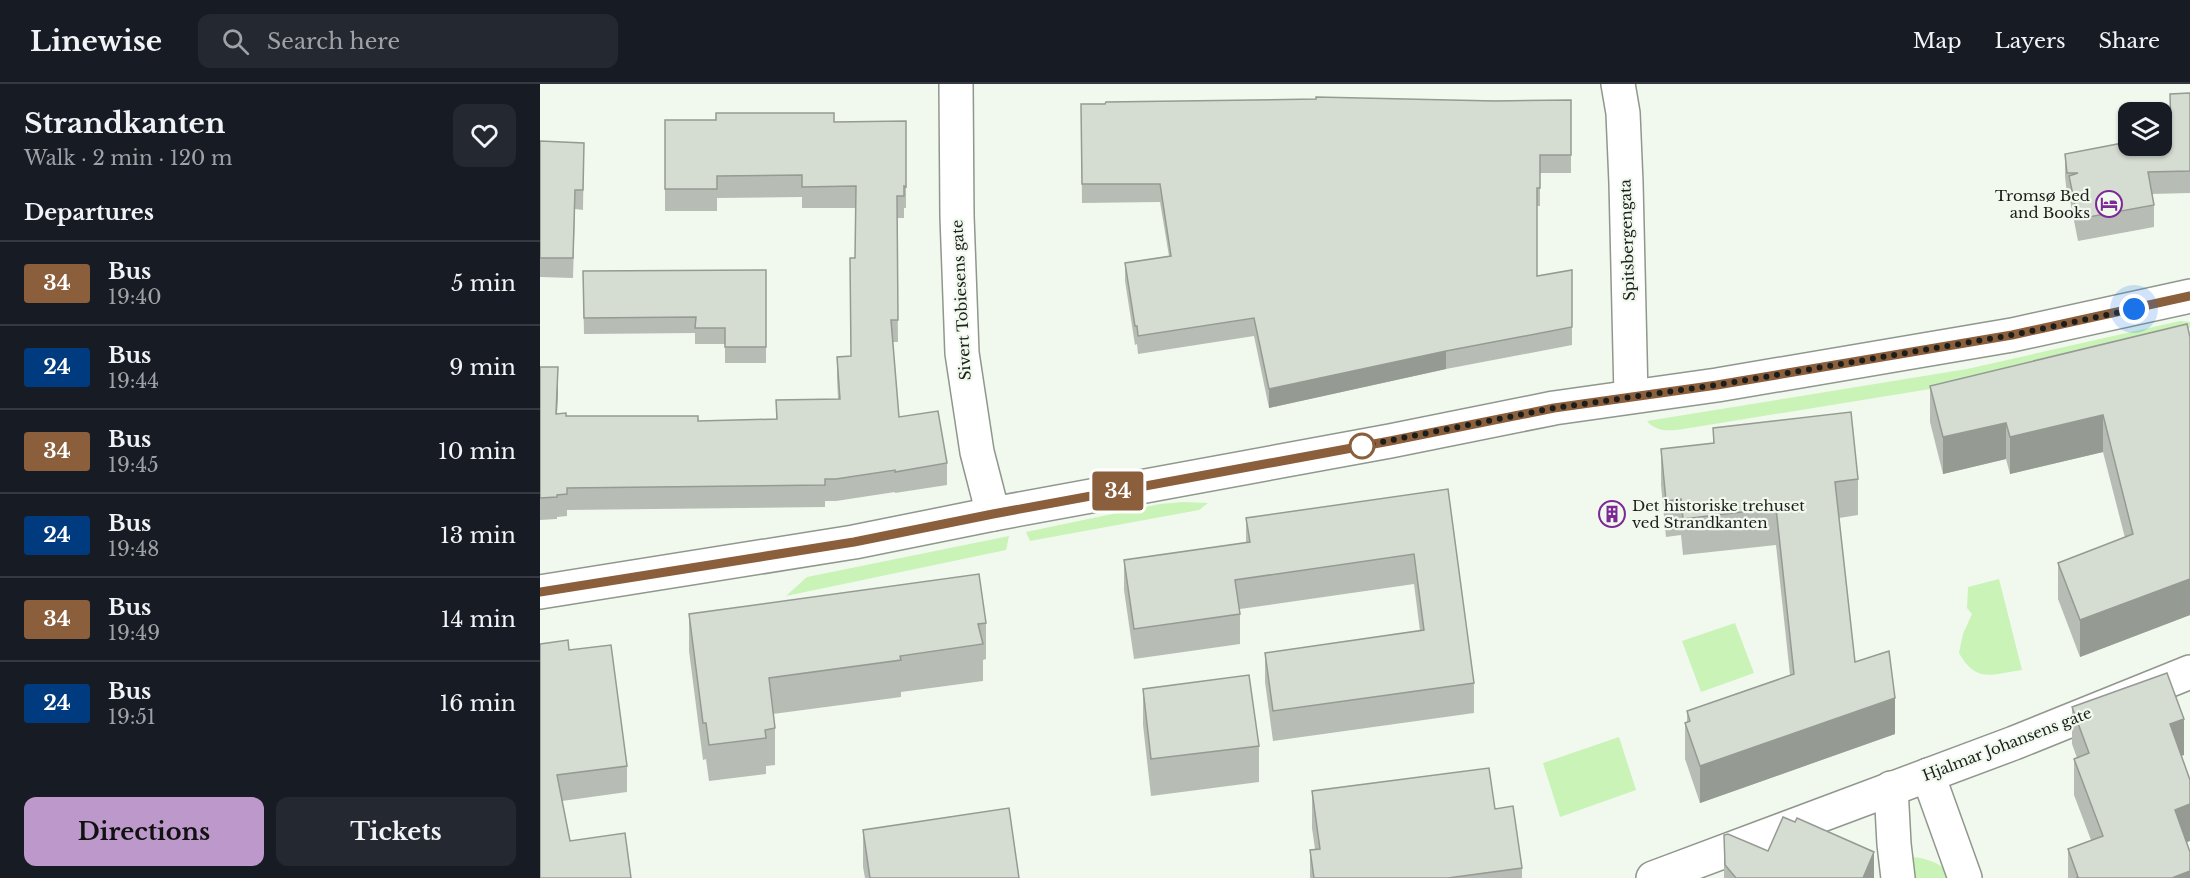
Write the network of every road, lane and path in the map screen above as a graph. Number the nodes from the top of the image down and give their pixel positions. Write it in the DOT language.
graph roads {
  1 [pos="956,84"];
  2 [pos="1618,84"];
  3 [pos="2190,296"];
  4 [pos="1631,396"];
  5 [pos="993,514"];
  6 [pos="540,592"];
  7 [pos="2190,672"];
  8 [pos="1928,775"];
  9 [pos="1891,788"];
  10 [pos="1653,878"];
  11 [pos="1898,878"];
  12 [pos="1965,878"];
  1 -- 5 [label="street, Sivert Tobiesens gate"];
  2 -- 4 [label="street, Spitsbergengata"];
  3 -- 4 [label="street"];
  4 -- 5 [label="street"];
  5 -- 6 [label="street"];
  7 -- 8 [label="street, Hjalmar Johansens gate"];
  8 -- 9 [label="street, Hjalmar Johansens gate"];
  8 -- 12 [label="street"];
  9 -- 10 [label="street, Hjalmar Johansens gate"];
  9 -- 11 [label="street"];
}
